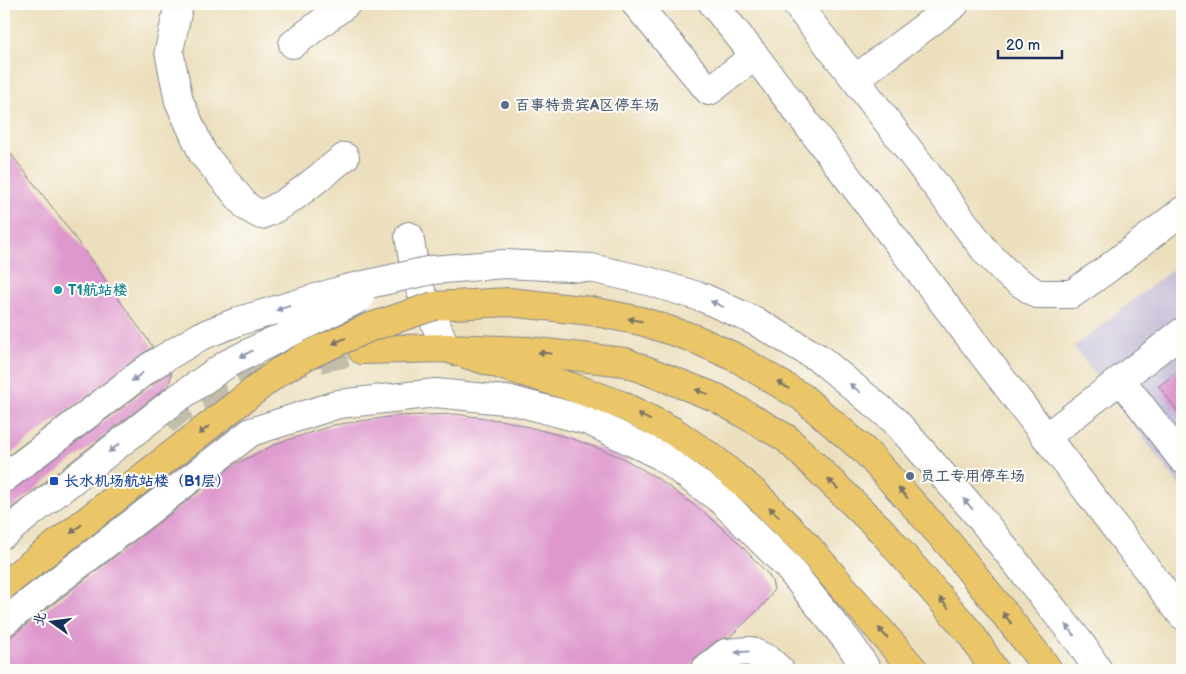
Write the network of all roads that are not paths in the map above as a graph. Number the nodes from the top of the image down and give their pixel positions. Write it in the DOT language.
graph roads {
  1 [pos="179,4"];
  2 [pos="346,4"];
  3 [pos="636,4"];
  4 [pos="713,4"];
  5 [pos="796,4"];
  6 [pos="955,4"];
  7 [pos="293,44"];
  8 [pos="755,56"];
  9 [pos="855,79"];
  10 [pos="345,157"];
  11 [pos="1182,211"];
  12 [pos="409,236"];
  13 [pos="424,276"];
  14 [pos="434,306"];
  15 [pos="1182,332"];
  16 [pos="290,333"];
  17 [pos="446,348"];
  18 [pos="362,350"];
  19 [pos="1121,380"];
  20 [pos="1046,437"];
  21 [pos="1182,458"];
  22 [pos="4,478"];
  23 [pos="4,534"];
  24 [pos="4,585"];
  25 [pos="1182,615"];
  26 [pos="4,622"];
  27 [pos="704,670"];
  28 [pos="780,670"];
  29 [pos="867,670"];
  30 [pos="914,670"];
  31 [pos="994,670"];
  32 [pos="1048,670"];
  33 [pos="1098,670"];
  1 -- 10 [label="street"];
  2 -- 7 [label="street"];
  3 -- 8 [label="street"];
  4 -- 8 [label="street"];
  5 -- 9 [label="street"];
  6 -- 9 [label="street"];
  8 -- 20 [label="street"];
  9 -- 11 [label="street"];
  12 -- 13 [label="street"];
  13 -- 16 [label="street, bridge"];
  13 -- 17 [label="street"];
  13 -- 18 [label="street"];
  13 -- 22 [label="street, one-way, bridge"];
  33 -- 13 [label="street, one-way"];
  14 -- 16 [label="street, bridge"];
  14 -- 24 [label="main road, one-way, bridge"];
  32 -- 14 [label="main road, one-way"];
  15 -- 19 [label="street"];
  16 -- 23 [label="street, one-way"];
  17 -- 18 [label="main road"];
  30 -- 17 [label="main road, one-way"];
  31 -- 17 [label="main road, one-way"];
  19 -- 20 [label="street"];
  19 -- 21 [label="street"];
  20 -- 25 [label="street"];
  26 -- 29 [label="street"];
  28 -- 27 [label="street, one-way"];
}
